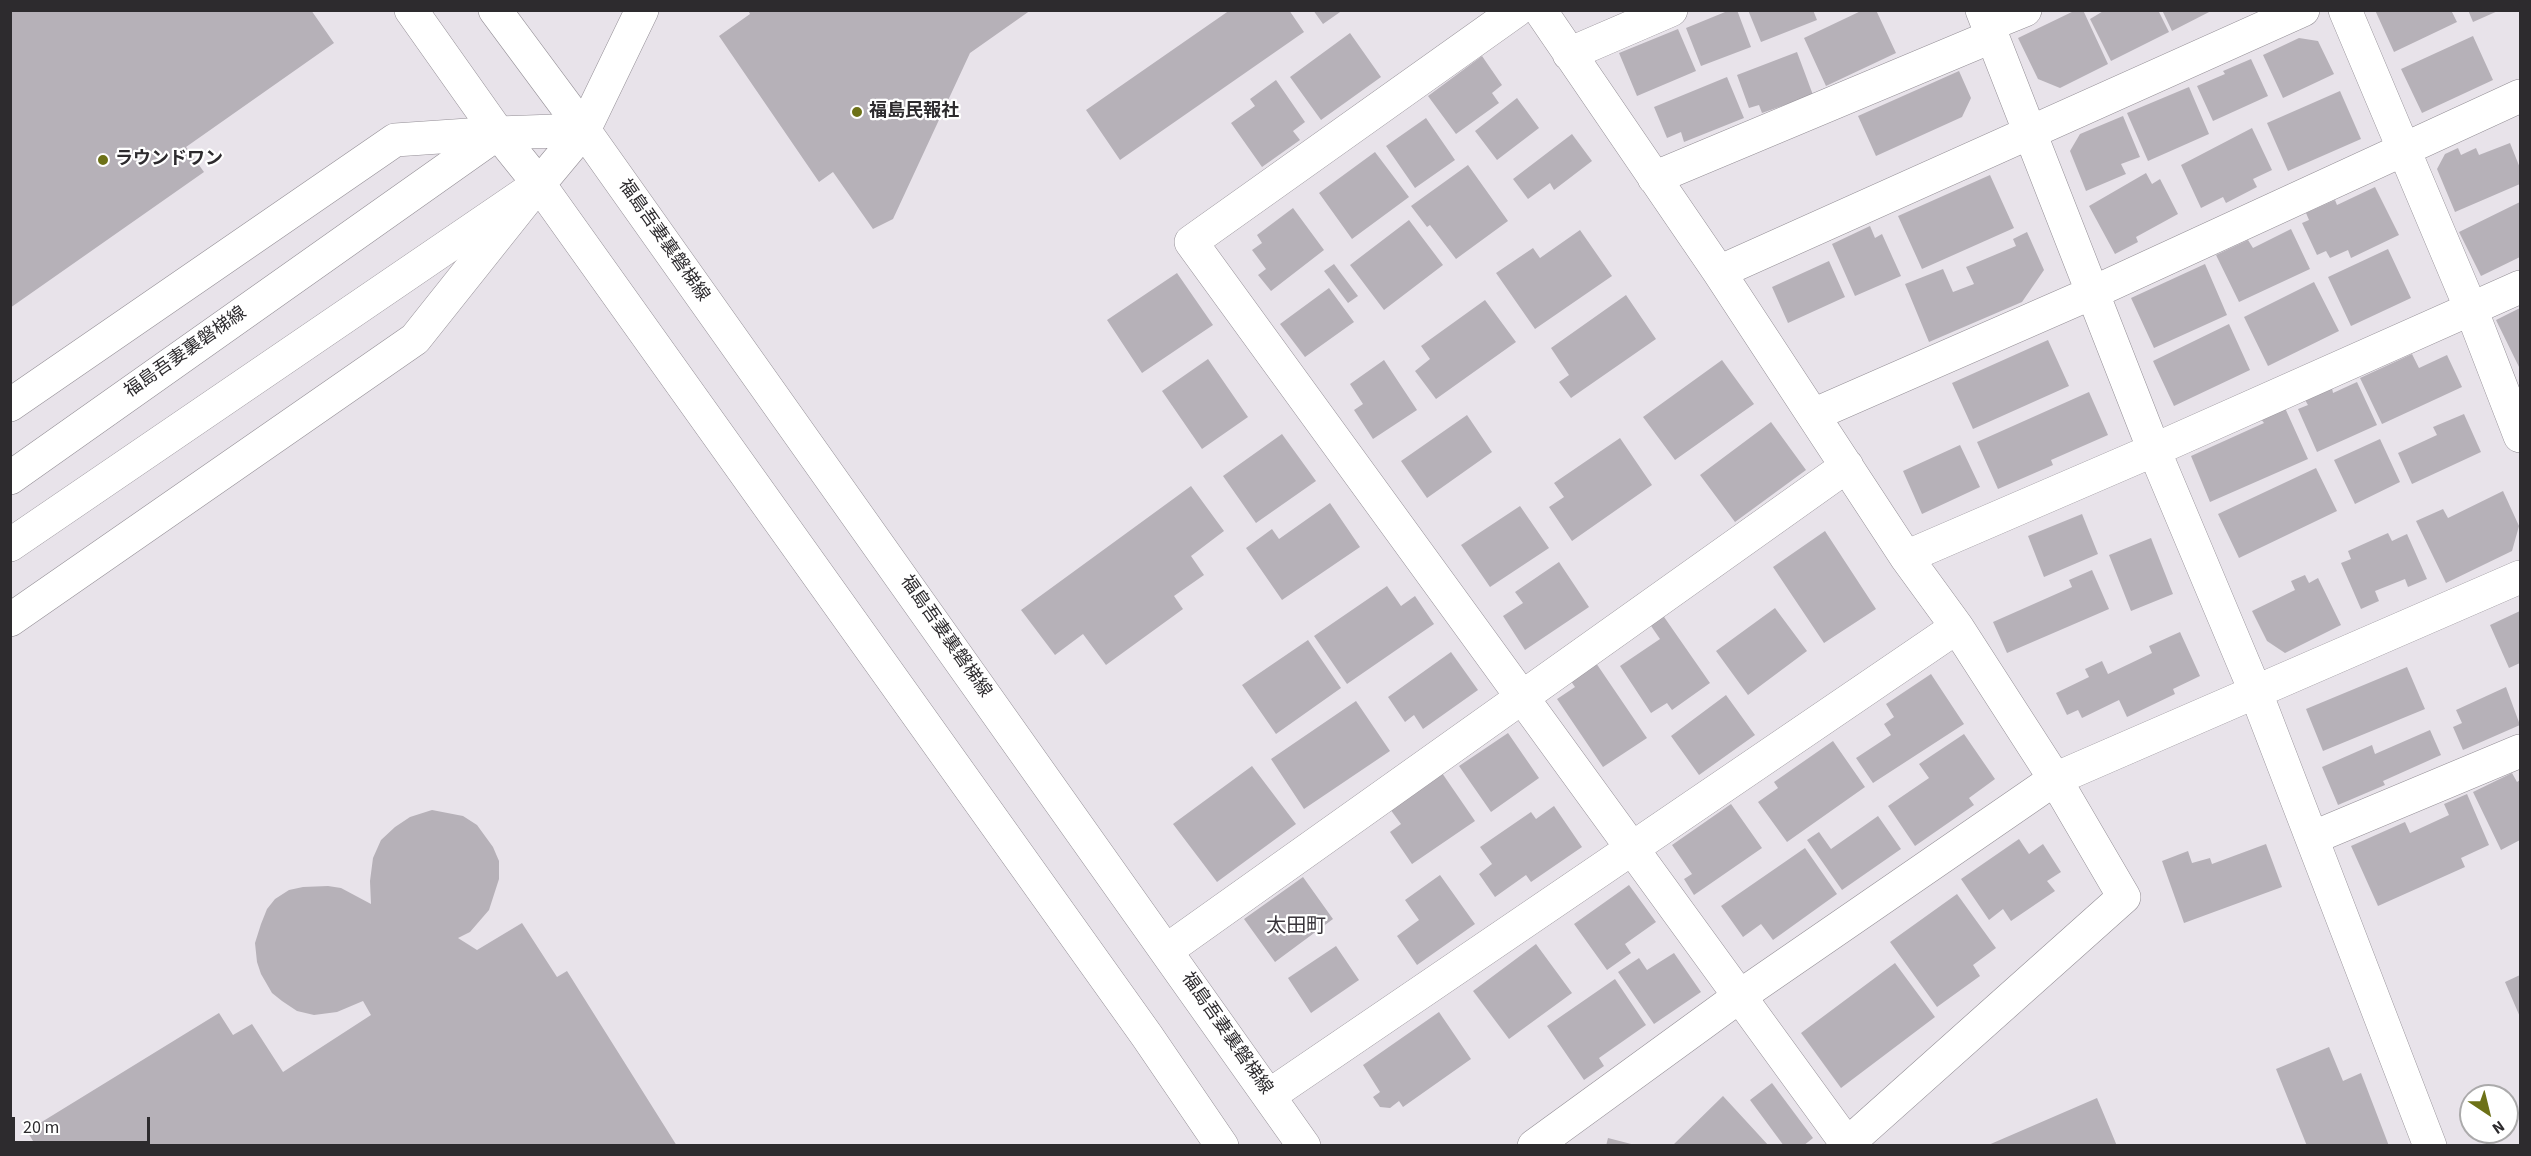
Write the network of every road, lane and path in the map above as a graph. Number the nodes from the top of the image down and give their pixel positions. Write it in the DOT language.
graph roads {
  1 [pos="411,10"];
  2 [pos="495,10"];
  3 [pos="642,10"];
  4 [pos="1517,10"];
  5 [pos="1540,10"];
  6 [pos="1671,10"];
  7 [pos="2025,10"];
  8 [pos="2303,10"];
  9 [pos="2345,10"];
  10 [pos="1988,24"];
  11 [pos="1569,54"];
  12 [pos="2520,96"];
  13 [pos="584,130"];
  14 [pos="2031,131"];
  15 [pos="498,133"];
  16 [pos="2404,148"];
  17 [pos="1654,178"];
  18 [pos="539,184"];
  19 [pos="1719,272"];
  20 [pos="2520,287"];
  21 [pos="2094,292"];
  22 [pos="2471,309"];
  23 [pos="10,405"];
  24 [pos="1813,415"];
  25 [pos="2520,436"];
  26 [pos="2154,450"];
  27 [pos="1847,466"];
  28 [pos="10,477"];
  29 [pos="10,546"];
  30 [pos="1906,556"];
  31 [pos="2520,577"];
  32 [pos="10,620"];
  33 [pos="1957,627"];
  34 [pos="2256,693"];
  35 [pos="1522,697"];
  36 [pos="2520,751"];
  37 [pos="2055,779"];
  38 [pos="2312,838"];
  39 [pos="1633,849"];
  40 [pos="1167,950"];
  41 [pos="1740,996"];
  42 [pos="1270,1095"];
  43 [pos="1856,1141"];
  44 [pos="1221,1146"];
  45 [pos="1304,1146"];
  46 [pos="1534,1146"];
  47 [pos="2430,1146"];
  1 -- 15 [label="street"];
  2 -- 13 [label="street, 福島吾妻裏磐梯線"];
  3 -- 13 [label="street"];
  4 -- 35 [label="street"];
  5 -- 11 [label="street"];
  6 -- 11 [label="street"];
  7 -- 10 [label="street"];
  8 -- 14 [label="street"];
  9 -- 16 [label="street"];
  10 -- 14 [label="street"];
  10 -- 17 [label="street"];
  11 -- 17 [label="street"];
  12 -- 16 [label="street"];
  13 -- 15 [label="street"];
  13 -- 18 [label="street"];
  13 -- 40 [label="street, 福島吾妻裏磐梯線"];
  14 -- 19 [label="street"];
  14 -- 21 [label="street"];
  15 -- 18 [label="street"];
  15 -- 23 [label="street"];
  15 -- 28 [label="street, 福島吾妻裏磐梯線"];
  16 -- 21 [label="street"];
  16 -- 22 [label="street"];
  17 -- 19 [label="street"];
  18 -- 29 [label="street"];
  18 -- 32 [label="street"];
  18 -- 44 [label="street"];
  19 -- 24 [label="street"];
  20 -- 22 [label="street"];
  21 -- 24 [label="street"];
  21 -- 26 [label="street"];
  22 -- 25 [label="street"];
  22 -- 26 [label="street"];
  24 -- 27 [label="street"];
  26 -- 30 [label="street"];
  26 -- 34 [label="street"];
  27 -- 30 [label="street"];
  27 -- 35 [label="street"];
  30 -- 33 [label="street"];
  31 -- 34 [label="street"];
  33 -- 37 [label="street"];
  33 -- 39 [label="street"];
  34 -- 37 [label="street"];
  34 -- 38 [label="street"];
  35 -- 39 [label="street"];
  35 -- 40 [label="street"];
  36 -- 38 [label="street"];
  37 -- 41 [label="street"];
  37 -- 43 [label="street"];
  38 -- 47 [label="street"];
  39 -- 41 [label="street"];
  39 -- 42 [label="street"];
  40 -- 42 [label="street, 福島吾妻裏磐梯線"];
  41 -- 43 [label="street"];
  41 -- 46 [label="street"];
  42 -- 45 [label="street, 福島吾妻裏磐梯線"];
}
